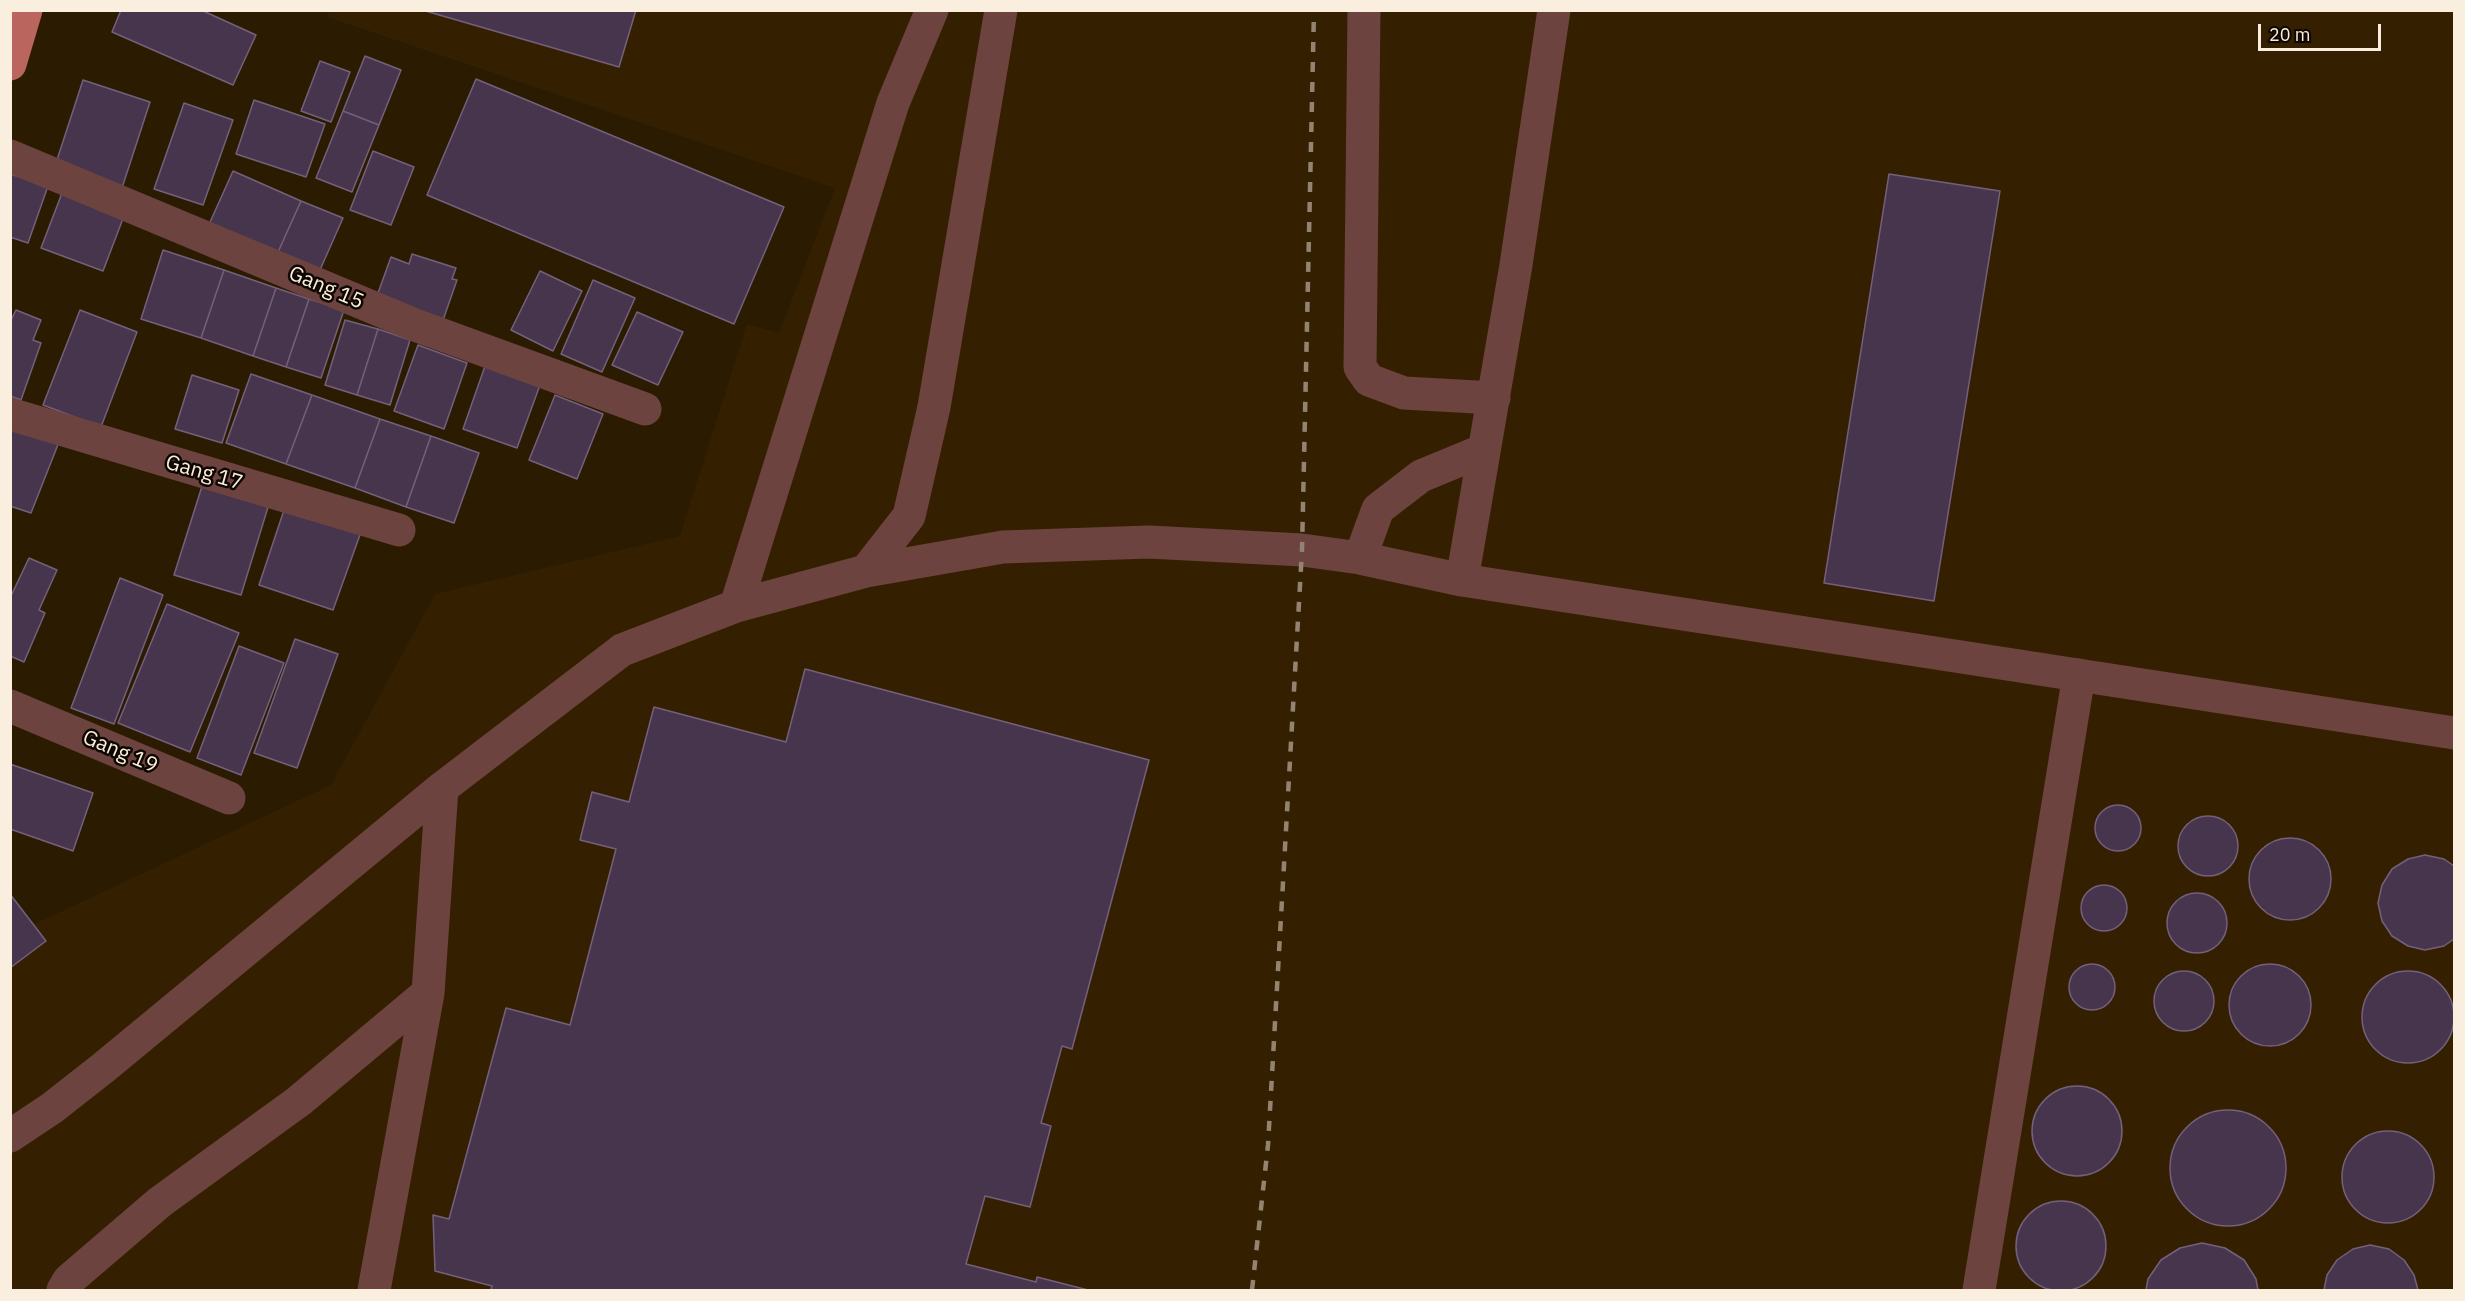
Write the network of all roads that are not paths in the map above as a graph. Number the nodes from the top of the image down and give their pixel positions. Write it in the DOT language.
graph roads {
  1 [pos="932,10"];
  2 [pos="1001,10"];
  3 [pos="1364,10"];
  4 [pos="1554,10"];
  5 [pos="25,12"];
  6 [pos="10,64"];
  7 [pos="10,156"];
  8 [pos="1494,398"];
  9 [pos="645,409"];
  10 [pos="10,414"];
  11 [pos="1484,450"];
  12 [pos="399,530"];
  13 [pos="1360,558"];
  14 [pos="866,571"];
  15 [pos="1462,579"];
  16 [pos="736,606"];
  17 [pos="2079,675"];
  18 [pos="10,706"];
  19 [pos="2454,734"];
  20 [pos="442,788"];
  21 [pos="229,798"];
  22 [pos="428,993"];
  23 [pos="12,1133"];
  24 [pos="63,1290"];
  25 [pos="374,1290"];
  26 [pos="1979,1290"];
  1 -- 16 [label="street"];
  2 -- 14 [label="street"];
  3 -- 8 [label="street"];
  4 -- 8 [label="street"];
  5 -- 6 [label="main road"];
  7 -- 9 [label="street, Gang 15"];
  8 -- 11 [label="street"];
  10 -- 12 [label="street, Gang 17"];
  11 -- 13 [label="street"];
  11 -- 15 [label="street"];
  13 -- 14 [label="street"];
  13 -- 15 [label="street"];
  14 -- 16 [label="street"];
  15 -- 17 [label="street"];
  16 -- 20 [label="street"];
  17 -- 19 [label="street"];
  17 -- 26 [label="street"];
  18 -- 21 [label="street, Gang 19"];
  20 -- 22 [label="street"];
  20 -- 23 [label="street"];
  22 -- 24 [label="street"];
  22 -- 25 [label="street"];
}
